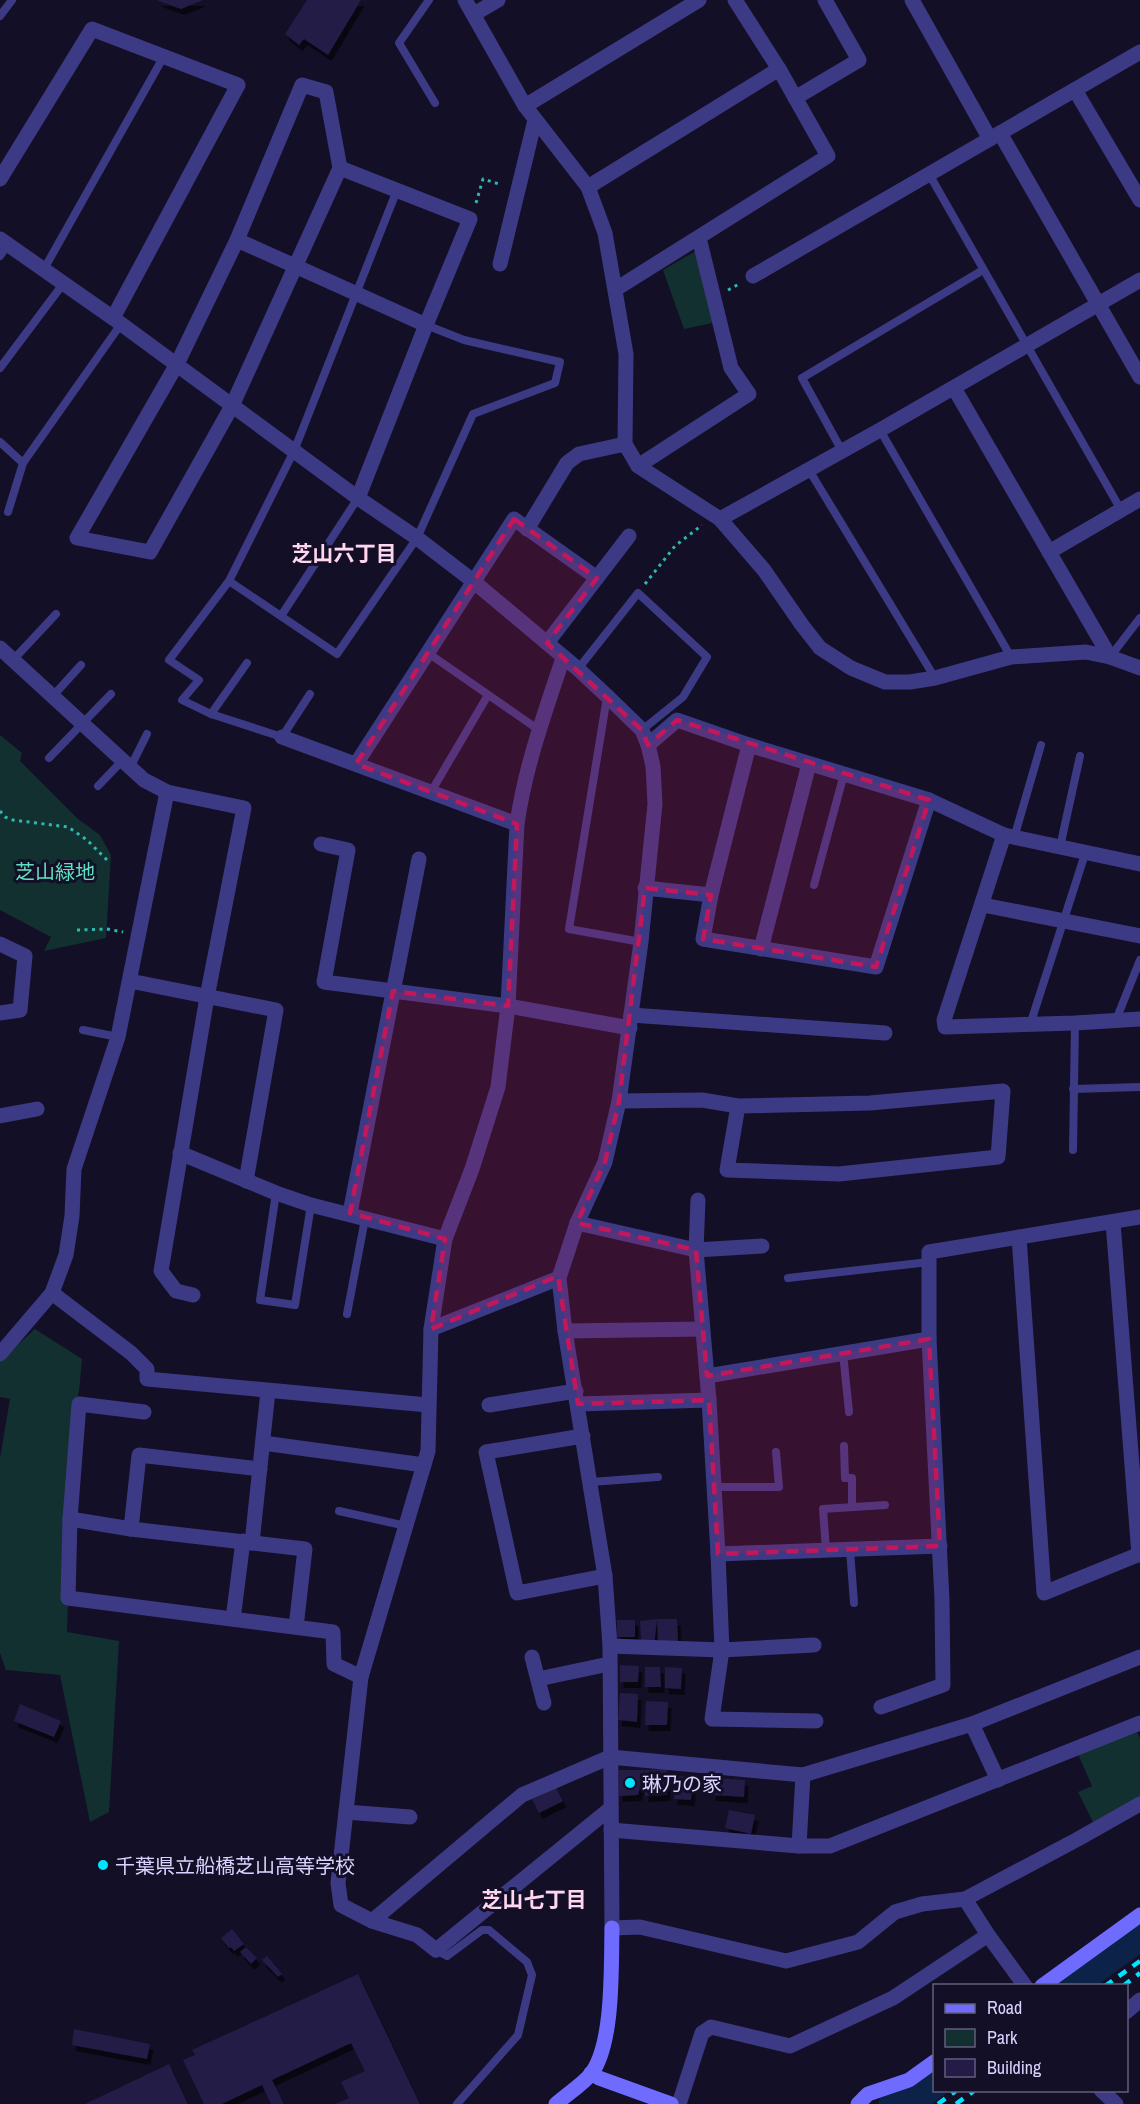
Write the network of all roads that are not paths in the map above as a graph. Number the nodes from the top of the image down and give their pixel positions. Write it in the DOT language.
graph roads {
  1 [pos="12,0"];
  2 [pos="429,0"];
  3 [pos="465,0"];
  4 [pos="498,0"];
  5 [pos="735,0"];
  6 [pos="825,0"];
  7 [pos="912,0"];
  8 [pos="693,2"];
  9 [pos="474,14"];
  10 [pos="0,16"];
  11 [pos="1140,52"];
  12 [pos="164,56"];
  13 [pos="779,69"];
  14 [pos="1075,90"];
  15 [pos="795,98"];
  16 [pos="435,103"];
  17 [pos="525,106"];
  18 [pos="535,120"];
  19 [pos="995,136"];
  20 [pos="340,168"];
  21 [pos="929,174"];
  22 [pos="0,179"];
  23 [pos="588,187"];
  24 [pos="397,190"];
  25 [pos="1140,200"];
  26 [pos="699,238"];
  27 [pos="237,240"];
  28 [pos="3,247"];
  29 [pos="500,264"];
  30 [pos="295,266"];
  31 [pos="44,269"];
  32 [pos="983,270"];
  33 [pos="753,276"];
  34 [pos="1140,280"];
  35 [pos="63,284"];
  36 [pos="616,289"];
  37 [pos="356,295"];
  38 [pos="1099,304"];
  39 [pos="117,321"];
  40 [pos="426,325"];
  41 [pos="1027,346"];
  42 [pos="177,364"];
  43 [pos="0,368"];
  44 [pos="1140,377"];
  45 [pos="954,388"];
  46 [pos="232,406"];
  47 [pos="880,430"];
  48 [pos="0,442"];
  49 [pos="625,444"];
  50 [pos="294,451"];
  51 [pos="842,451"];
  52 [pos="23,462"];
  53 [pos="638,466"];
  54 [pos="809,470"];
  55 [pos="358,498"];
  56 [pos="1140,499"];
  57 [pos="1121,510"];
  58 [pos="8,512"];
  59 [pos="718,517"];
  60 [pos="527,528"];
  61 [pos="629,536"];
  62 [pos="417,538"];
  63 [pos="1049,552"];
  64 [pos="597,578"];
  65 [pos="229,581"];
  66 [pos="473,581"];
  67 [pos="56,614"];
  68 [pos="281,616"];
  69 [pos="1140,618"];
  70 [pos="547,643"];
  71 [pos="0,648"];
  72 [pos="428,653"];
  73 [pos="1011,657"];
  74 [pos="1110,657"];
  75 [pos="563,658"];
  76 [pos="13,660"];
  77 [pos="247,663"];
  78 [pos="81,665"];
  79 [pos="1140,668"];
  80 [pos="578,669"];
  81 [pos="935,678"];
  82 [pos="111,694"];
  83 [pos="310,694"];
  84 [pos="488,695"];
  85 [pos="607,696"];
  86 [pos="52,697"];
  87 [pos="211,714"];
  88 [pos="81,724"];
  89 [pos="539,730"];
  90 [pos="642,730"];
  91 [pos="147,734"];
  92 [pos="282,737"];
  93 [pos="648,745"];
  94 [pos="749,745"];
  95 [pos="1041,746"];
  96 [pos="1080,756"];
  97 [pos="49,758"];
  98 [pos="126,764"];
  99 [pos="356,764"];
  100 [pos="809,764"];
  101 [pos="844,774"];
  102 [pos="98,786"];
  103 [pos="167,792"];
  104 [pos="431,792"];
  105 [pos="929,800"];
  106 [pos="517,824"];
  107 [pos="1009,836"];
  108 [pos="321,844"];
  109 [pos="1060,847"];
  110 [pos="1085,854"];
  111 [pos="419,859"];
  112 [pos="1140,864"];
  113 [pos="814,885"];
  114 [pos="645,888"];
  115 [pos="711,895"];
  116 [pos="982,905"];
  117 [pos="1064,920"];
  118 [pos="1140,936"];
  119 [pos="641,942"];
  120 [pos="0,944"];
  121 [pos="761,950"];
  122 [pos="1140,960"];
  123 [pos="130,981"];
  124 [pos="393,991"];
  125 [pos="207,997"];
  126 [pos="508,1006"];
  127 [pos="0,1013"];
  128 [pos="1140,1019"];
  129 [pos="1116,1020"];
  130 [pos="631,1021"];
  131 [pos="1075,1023"];
  132 [pos="1030,1025"];
  133 [pos="83,1030"];
  134 [pos="885,1032"];
  135 [pos="118,1037"];
  136 [pos="1140,1087"];
  137 [pos="1073,1089"];
  138 [pos="619,1101"];
  139 [pos="738,1106"];
  140 [pos="37,1110"];
  141 [pos="0,1116"];
  142 [pos="1072,1150"];
  143 [pos="180,1153"];
  144 [pos="246,1181"];
  145 [pos="276,1193"];
  146 [pos="698,1200"];
  147 [pos="311,1205"];
  148 [pos="350,1214"];
  149 [pos="1140,1217"];
  150 [pos="365,1219"];
  151 [pos="1113,1222"];
  152 [pos="576,1223"];
  153 [pos="1019,1237"];
  154 [pos="445,1239"];
  155 [pos="762,1246"];
  156 [pos="696,1250"];
  157 [pos="929,1262"];
  158 [pos="559,1278"];
  159 [pos="788,1278"];
  160 [pos="52,1293"];
  161 [pos="193,1295"];
  162 [pos="347,1314"];
  163 [pos="431,1329"];
  164 [pos="702,1329"];
  165 [pos="565,1331"];
  166 [pos="928,1339"];
  167 [pos="1,1350"];
  168 [pos="843,1353"];
  169 [pos="707,1376"];
  170 [pos="268,1391"];
  171 [pos="577,1398"];
  172 [pos="709,1401"];
  173 [pos="428,1405"];
  174 [pos="489,1405"];
  175 [pos="144,1412"];
  176 [pos="849,1412"];
  177 [pos="583,1436"];
  178 [pos="263,1443"];
  179 [pos="844,1446"];
  180 [pos="776,1452"];
  181 [pos="424,1465"];
  182 [pos="260,1469"];
  183 [pos="658,1477"];
  184 [pos="591,1482"];
  185 [pos="714,1487"];
  186 [pos="885,1505"];
  187 [pos="852,1507"];
  188 [pos="339,1511"];
  189 [pos="70,1519"];
  190 [pos="406,1526"];
  191 [pos="131,1529"];
  192 [pos="247,1542"];
  193 [pos="940,1546"];
  194 [pos="826,1550"];
  195 [pos="850,1550"];
  196 [pos="718,1554"];
  197 [pos="1139,1554"];
  198 [pos="605,1575"];
  199 [pos="855,1603"];
  200 [pos="233,1619"];
  201 [pos="296,1627"];
  202 [pos="610,1646"];
  203 [pos="814,1646"];
  204 [pos="722,1650"];
  205 [pos="532,1657"];
  206 [pos="1140,1657"];
  207 [pos="609,1664"];
  208 [pos="361,1677"];
  209 [pos="538,1679"];
  210 [pos="544,1703"];
  211 [pos="881,1707"];
  212 [pos="816,1721"];
  213 [pos="1140,1723"];
  214 [pos="972,1724"];
  215 [pos="610,1757"];
  216 [pos="803,1775"];
  217 [pos="998,1780"];
  218 [pos="1140,1804"];
  219 [pos="611,1809"];
  220 [pos="346,1812"];
  221 [pos="410,1817"];
  222 [pos="611,1830"];
  223 [pos="799,1846"];
  224 [pos="965,1899"];
  225 [pos="1140,1915"];
  226 [pos="372,1921"];
  227 [pos="612,1928"];
  228 [pos="988,1935"];
  229 [pos="436,1950"];
  230 [pos="1024,1984"];
  231 [pos="1045,1984"];
  232 [pos="1140,2000"];
  233 [pos="1128,2010"];
  234 [pos="933,2063"];
  235 [pos="591,2073"];
  236 [pos="1102,2092"];
  237 [pos="457,2104"];
  238 [pos="556,2104"];
  239 [pos="671,2104"];
  240 [pos="679,2104"];
  241 [pos="858,2104"];
  242 [pos="1116,2104"];
  1 -- 10 [label="lane"];
  2 -- 16 [label="lane"];
  3 -- 9 [label="street"];
  4 -- 9 [label="street"];
  5 -- 13 [label="street"];
  6 -- 15 [label="street"];
  7 -- 19 [label="street"];
  8 -- 17 [label="street"];
  9 -- 17 [label="street"];
  11 -- 14 [label="street"];
  12 -- 22 [label="street"];
  12 -- 31 [label="lane"];
  12 -- 39 [label="street"];
  13 -- 15 [label="street"];
  13 -- 23 [label="street"];
  14 -- 19 [label="street"];
  14 -- 25 [label="street"];
  15 -- 26 [label="street"];
  17 -- 18 [label="street"];
  18 -- 23 [label="street"];
  18 -- 29 [label="street"];
  19 -- 21 [label="street"];
  19 -- 38 [label="street"];
  20 -- 24 [label="street"];
  20 -- 27 [label="street"];
  20 -- 30 [label="street"];
  21 -- 32 [label="lane"];
  21 -- 33 [label="street"];
  23 -- 36 [label="street"];
  24 -- 37 [label="lane"];
  24 -- 40 [label="street"];
  26 -- 36 [label="street"];
  26 -- 53 [label="street"];
  27 -- 30 [label="street"];
  27 -- 42 [label="street"];
  28 -- 31 [label="street"];
  30 -- 37 [label="street"];
  30 -- 46 [label="street"];
  31 -- 35 [label="street"];
  32 -- 41 [label="lane"];
  32 -- 51 [label="lane"];
  34 -- 38 [label="street"];
  35 -- 39 [label="street"];
  35 -- 43 [label="lane"];
  36 -- 49 [label="street"];
  37 -- 40 [label="street"];
  37 -- 50 [label="lane"];
  38 -- 41 [label="street"];
  38 -- 44 [label="street"];
  39 -- 42 [label="street"];
  39 -- 52 [label="lane"];
  40 -- 55 [label="street"];
  40 -- 62 [label="lane"];
  41 -- 45 [label="street"];
  41 -- 57 [label="lane"];
  42 -- 46 [label="street"];
  42 -- 46 [label="street"];
  45 -- 47 [label="street"];
  45 -- 63 [label="street"];
  46 -- 50 [label="street"];
  47 -- 51 [label="street"];
  47 -- 73 [label="lane"];
  48 -- 52 [label="lane"];
  49 -- 53 [label="street"];
  49 -- 60 [label="street"];
  50 -- 55 [label="street"];
  50 -- 65 [label="lane"];
  51 -- 54 [label="street"];
  52 -- 58 [label="lane"];
  53 -- 59 [label="street"];
  54 -- 59 [label="street"];
  54 -- 81 [label="lane"];
  55 -- 62 [label="street"];
  55 -- 68 [label="lane"];
  56 -- 57 [label="street"];
  57 -- 63 [label="street"];
  59 -- 81 [label="street"];
  60 -- 64 [label="street"];
  60 -- 66 [label="street"];
  61 -- 64 [label="street"];
  62 -- 66 [label="street"];
  62 -- 68 [label="lane"];
  63 -- 74 [label="street"];
  64 -- 70 [label="street"];
  65 -- 68 [label="lane"];
  65 -- 87 [label="lane"];
  66 -- 70 [label="street"];
  66 -- 72 [label="street"];
  67 -- 76 [label="lane"];
  69 -- 74 [label="lane"];
  70 -- 75 [label="street"];
  71 -- 76 [label="street"];
  72 -- 84 [label="lane"];
  72 -- 99 [label="street"];
  73 -- 74 [label="street"];
  73 -- 81 [label="street"];
  74 -- 79 [label="street"];
  75 -- 80 [label="street"];
  75 -- 89 [label="street"];
  76 -- 86 [label="street"];
  77 -- 87 [label="lane"];
  78 -- 86 [label="lane"];
  80 -- 85 [label="street"];
  80 -- 90 [label="lane"];
  82 -- 88 [label="lane"];
  83 -- 92 [label="lane"];
  84 -- 89 [label="lane"];
  84 -- 104 [label="lane"];
  85 -- 90 [label="street"];
  85 -- 119 [label="lane"];
  86 -- 88 [label="street"];
  87 -- 92 [label="lane"];
  88 -- 97 [label="lane"];
  88 -- 98 [label="street"];
  89 -- 106 [label="street"];
  90 -- 93 [label="street"];
  91 -- 98 [label="lane"];
  92 -- 99 [label="street"];
  93 -- 94 [label="street"];
  93 -- 114 [label="street"];
  94 -- 100 [label="street"];
  94 -- 115 [label="street"];
  95 -- 107 [label="lane"];
  96 -- 109 [label="lane"];
  98 -- 102 [label="lane"];
  98 -- 103 [label="street"];
  99 -- 104 [label="street"];
  100 -- 101 [label="street"];
  100 -- 121 [label="street"];
  101 -- 105 [label="street"];
  101 -- 113 [label="lane"];
  103 -- 123 [label="street"];
  103 -- 125 [label="street"];
  104 -- 106 [label="street"];
  105 -- 107 [label="street"];
  105 -- 121 [label="street"];
  106 -- 126 [label="street"];
  107 -- 109 [label="street"];
  107 -- 116 [label="street"];
  108 -- 124 [label="street"];
  109 -- 110 [label="street"];
  110 -- 112 [label="street"];
  110 -- 117 [label="lane"];
  111 -- 124 [label="street"];
  114 -- 115 [label="street"];
  114 -- 119 [label="street"];
  115 -- 121 [label="street"];
  116 -- 117 [label="street"];
  116 -- 132 [label="street"];
  117 -- 118 [label="street"];
  117 -- 132 [label="lane"];
  119 -- 130 [label="street"];
  120 -- 127 [label="street"];
  122 -- 129 [label="lane"];
  123 -- 125 [label="street"];
  123 -- 135 [label="street"];
  124 -- 126 [label="street"];
  124 -- 148 [label="street"];
  125 -- 143 [label="street"];
  125 -- 144 [label="street"];
  126 -- 130 [label="street"];
  126 -- 154 [label="street"];
  128 -- 129 [label="street"];
  129 -- 131 [label="street"];
  130 -- 134 [label="street"];
  130 -- 138 [label="street"];
  131 -- 132 [label="street"];
  131 -- 137 [label="lane"];
  133 -- 135 [label="lane"];
  135 -- 160 [label="street"];
  136 -- 137 [label="lane"];
  137 -- 142 [label="lane"];
  138 -- 139 [label="street"];
  138 -- 152 [label="street"];
  139 -- 139 [label="street"];
  140 -- 141 [label="street"];
  143 -- 144 [label="street"];
  143 -- 161 [label="street"];
  144 -- 145 [label="street"];
  145 -- 147 [label="street"];
  145 -- 147 [label="lane"];
  146 -- 156 [label="street"];
  147 -- 148 [label="street"];
  148 -- 150 [label="street"];
  149 -- 151 [label="street"];
  150 -- 154 [label="street"];
  150 -- 162 [label="lane"];
  151 -- 153 [label="street"];
  151 -- 197 [label="street"];
  152 -- 156 [label="street"];
  152 -- 158 [label="street"];
  153 -- 157 [label="street"];
  153 -- 197 [label="street"];
  154 -- 163 [label="street"];
  155 -- 156 [label="street"];
  156 -- 164 [label="street"];
  157 -- 159 [label="lane"];
  157 -- 166 [label="street"];
  158 -- 163 [label="street"];
  158 -- 165 [label="street"];
  160 -- 167 [label="street"];
  160 -- 170 [label="street"];
  163 -- 173 [label="street"];
  164 -- 165 [label="street"];
  164 -- 169 [label="street"];
  165 -- 171 [label="street"];
  166 -- 168 [label="street"];
  166 -- 193 [label="street"];
  168 -- 169 [label="street"];
  168 -- 176 [label="lane"];
  169 -- 172 [label="street"];
  170 -- 173 [label="street"];
  170 -- 178 [label="street"];
  171 -- 172 [label="street"];
  171 -- 174 [label="street"];
  171 -- 177 [label="street"];
  172 -- 185 [label="street"];
  173 -- 181 [label="street"];
  175 -- 189 [label="street"];
  177 -- 184 [label="street"];
  177 -- 198 [label="street"];
  178 -- 181 [label="street"];
  178 -- 182 [label="street"];
  179 -- 187 [label="lane"];
  180 -- 185 [label="lane"];
  181 -- 190 [label="street"];
  182 -- 191 [label="street"];
  182 -- 192 [label="street"];
  183 -- 184 [label="lane"];
  184 -- 198 [label="street"];
  185 -- 196 [label="street"];
  186 -- 187 [label="lane"];
  187 -- 194 [label="lane"];
  188 -- 190 [label="lane"];
  189 -- 191 [label="street"];
  189 -- 200 [label="street"];
  190 -- 208 [label="street"];
  191 -- 192 [label="street"];
  192 -- 200 [label="street"];
  192 -- 201 [label="street"];
  193 -- 195 [label="street"];
  193 -- 211 [label="street"];
  194 -- 195 [label="street"];
  194 -- 196 [label="street"];
  195 -- 199 [label="lane"];
  196 -- 204 [label="street"];
  198 -- 202 [label="street"];
  200 -- 201 [label="street"];
  201 -- 208 [label="street"];
  202 -- 204 [label="street"];
  202 -- 207 [label="street"];
  203 -- 204 [label="street"];
  204 -- 212 [label="street"];
  205 -- 209 [label="street"];
  206 -- 214 [label="street"];
  207 -- 209 [label="street"];
  207 -- 215 [label="street"];
  208 -- 220 [label="street"];
  209 -- 210 [label="street"];
  213 -- 217 [label="street"];
  214 -- 216 [label="street"];
  214 -- 217 [label="street"];
  215 -- 216 [label="street"];
  215 -- 219 [label="street"];
  215 -- 226 [label="street"];
  216 -- 223 [label="street"];
  217 -- 223 [label="street"];
  218 -- 224 [label="street"];
  219 -- 222 [label="street"];
  219 -- 229 [label="street"];
  220 -- 221 [label="street"];
  220 -- 226 [label="street"];
  222 -- 223 [label="street"];
  222 -- 227 [label="street"];
  224 -- 227 [label="street"];
  224 -- 228 [label="street"];
  225 -- 231 [label="street"];
  226 -- 229 [label="street"];
  227 -- 235 [label="street"];
  228 -- 230 [label="street"];
  228 -- 240 [label="street"];
  229 -- 237 [label="lane"];
  232 -- 233 [label="street"];
  234 -- 241 [label="street"];
  235 -- 238 [label="street"];
  235 -- 239 [label="street"];
  236 -- 242 [label="street"];
}
